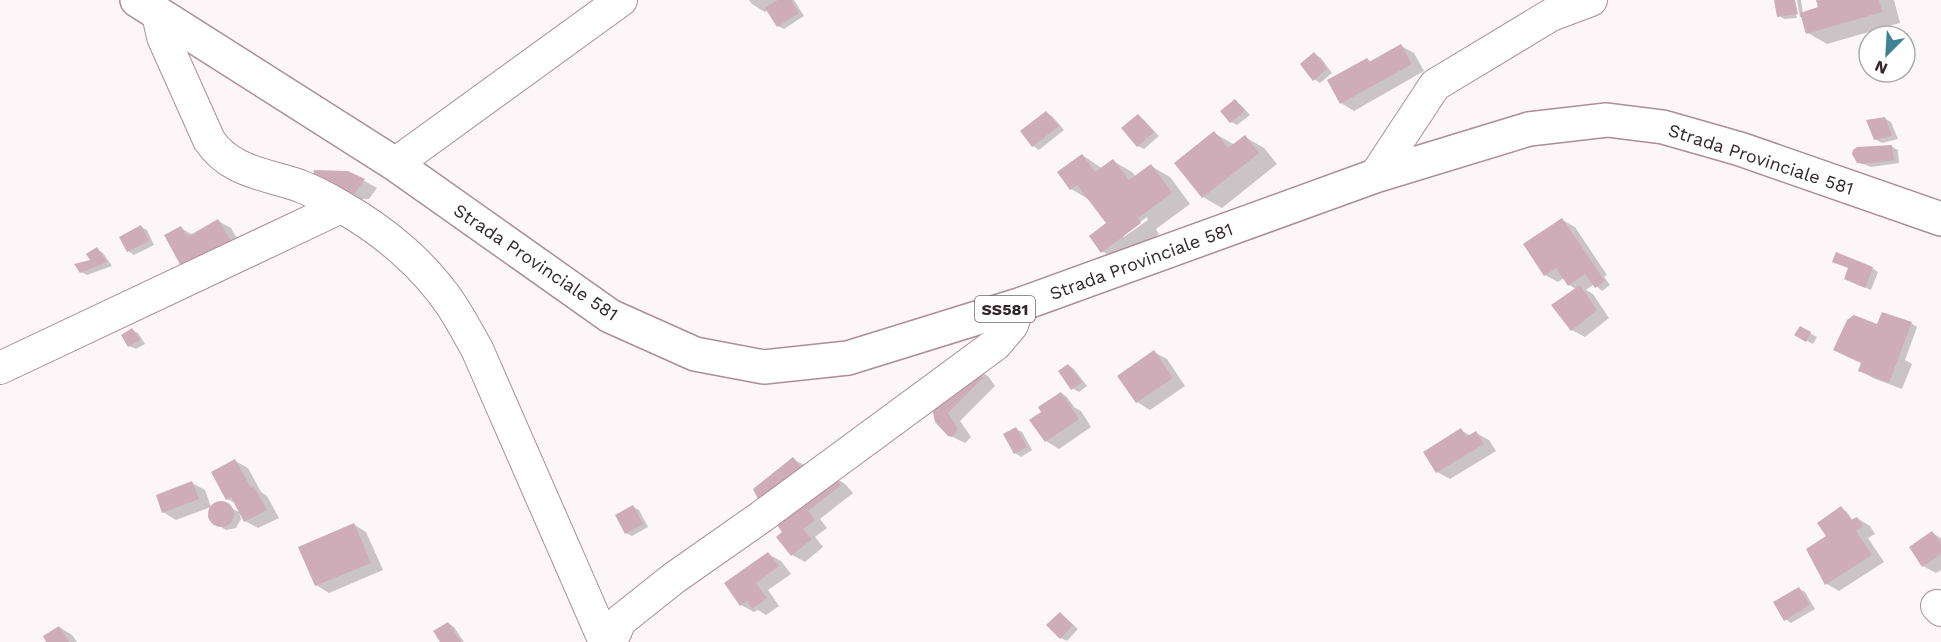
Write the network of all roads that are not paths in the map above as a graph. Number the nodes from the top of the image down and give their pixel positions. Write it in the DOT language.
graph roads {
  1 [pos="621,0"];
  2 [pos="1591,0"];
  3 [pos="147,7"];
  4 [pos="395,164"];
  5 [pos="1375,176"];
  6 [pos="341,207"];
  7 [pos="1941,219"];
  8 [pos="1019,305"];
  9 [pos="0,368"];
  10 [pos="605,642"];
  11 [pos="611,642"];
  1 -- 4 [label="street"];
  2 -- 5 [label="street"];
  3 -- 4 [label="main road, Strada Provinciale 581 / SS581"];
  3 -- 6 [label="street"];
  4 -- 8 [label="main road, Strada Provinciale 581 / SS581"];
  5 -- 7 [label="main road, Strada Provinciale 581 / SS581"];
  5 -- 8 [label="main road, Strada Provinciale 581 / SS581"];
  6 -- 9 [label="street"];
  6 -- 10 [label="street"];
  8 -- 11 [label="street"];
}
